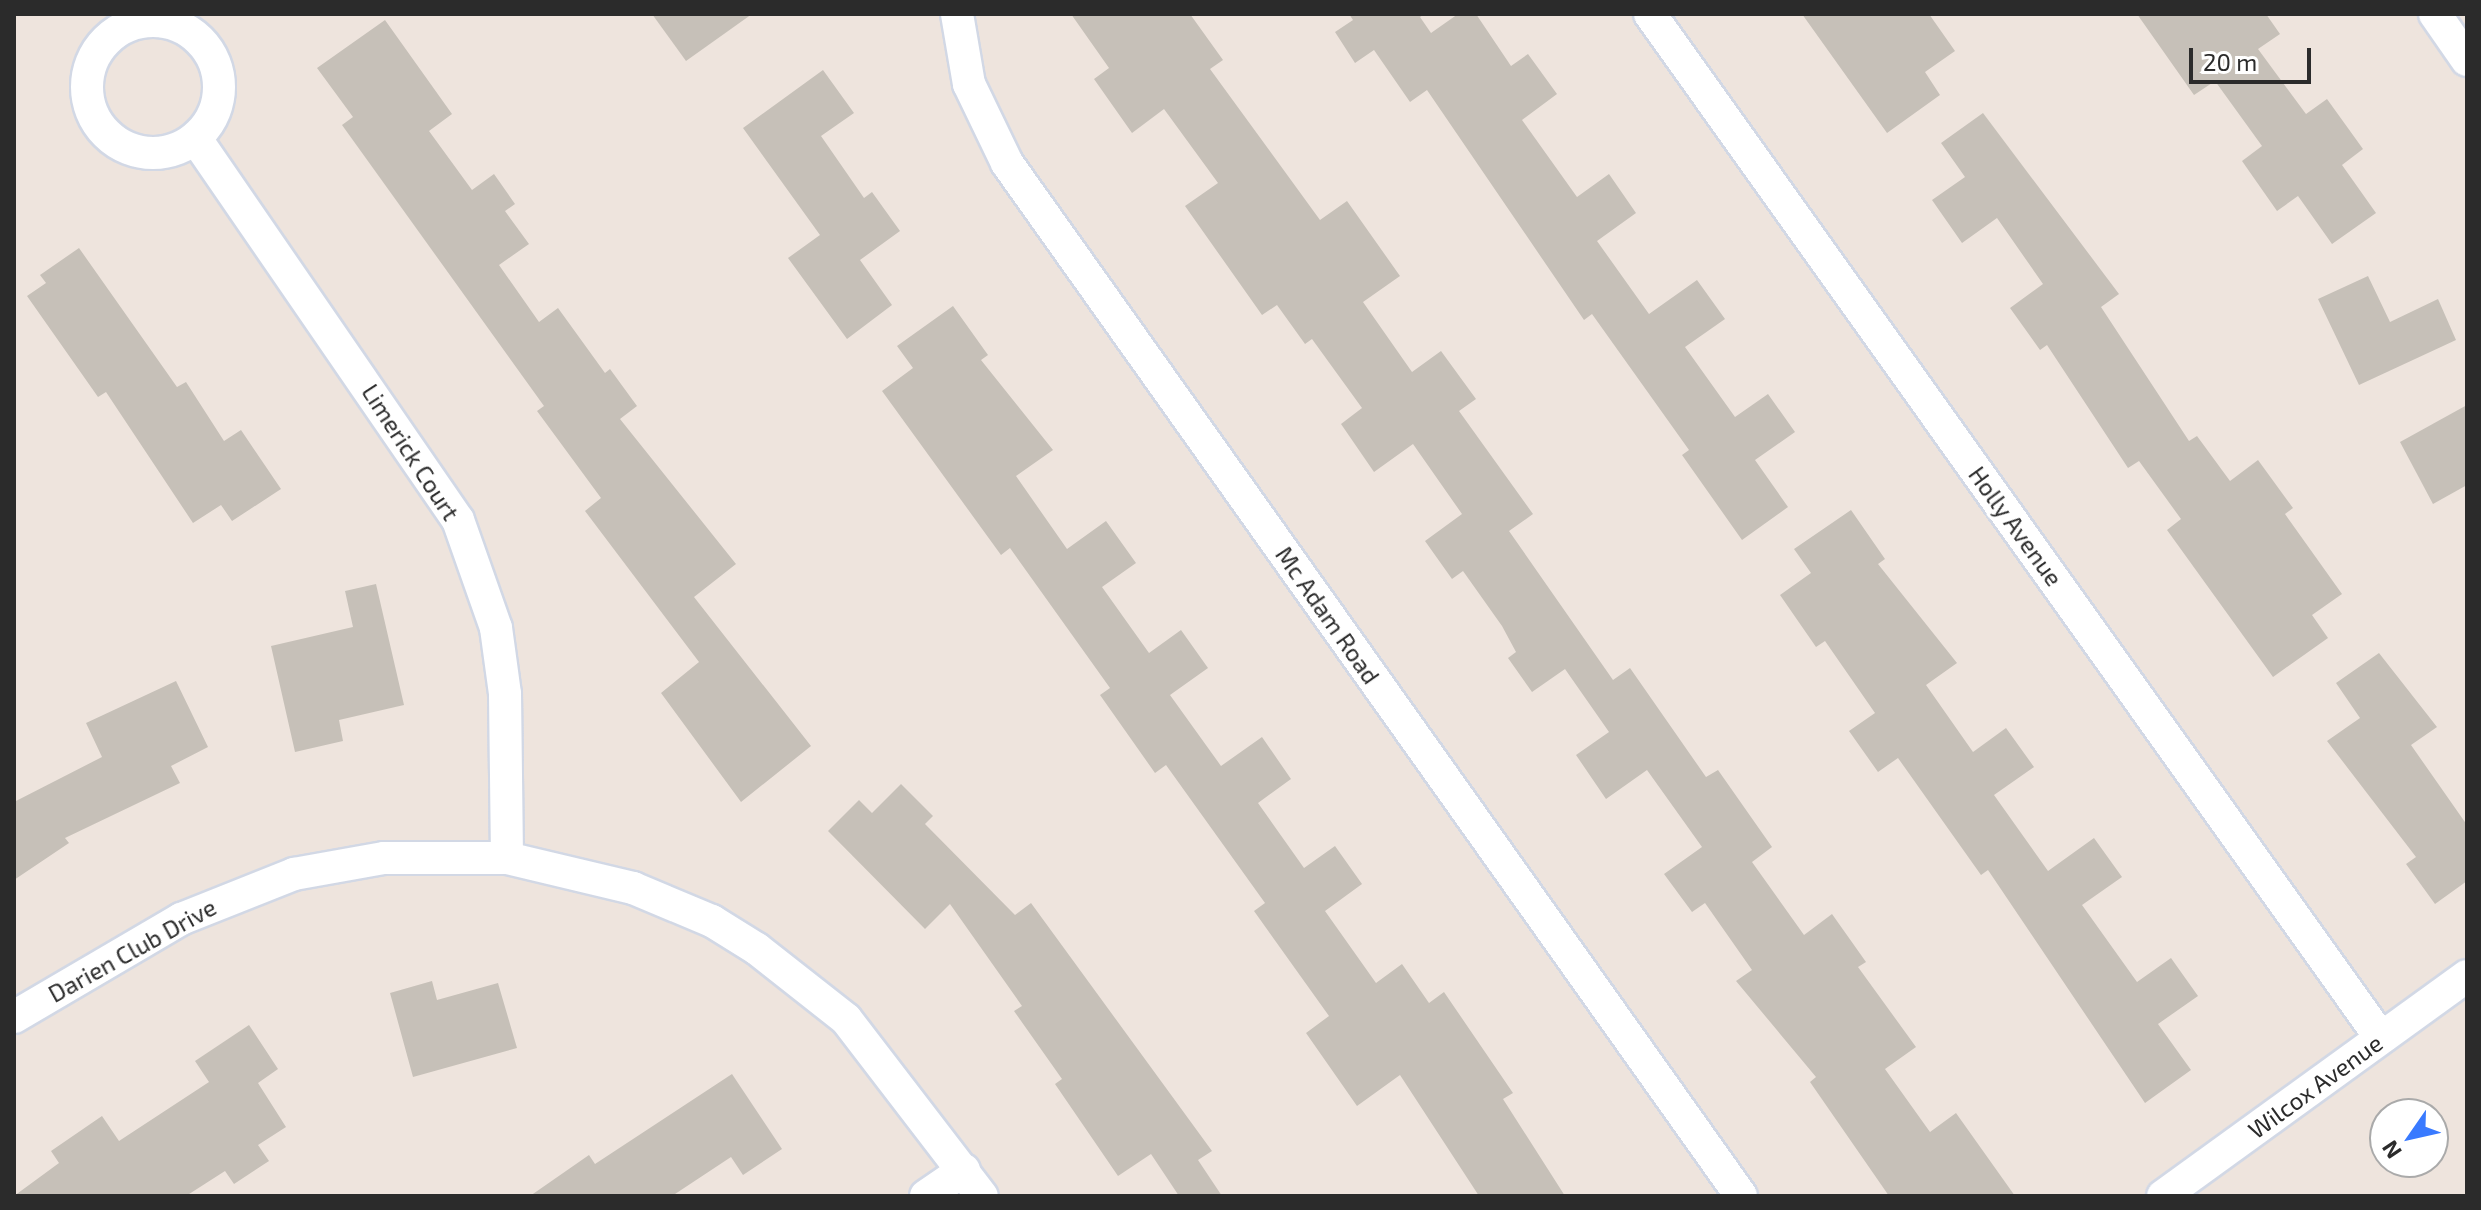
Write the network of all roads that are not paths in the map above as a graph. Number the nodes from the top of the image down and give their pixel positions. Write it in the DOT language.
graph roads {
  1 [pos="957,14"];
  2 [pos="1650,14"];
  3 [pos="2435,14"];
  4 [pos="2467,60"];
  5 [pos="196,139"];
  6 [pos="507,858"];
  7 [pos="2467,976"];
  8 [pos="14,1017"];
  9 [pos="2381,1038"];
  10 [pos="964,1170"];
  11 [pos="926,1196"];
  12 [pos="982,1196"];
  13 [pos="1741,1196"];
  14 [pos="2163,1196"];
  1 -- 13 [label="street, Mc Adam Road"];
  2 -- 9 [label="street, Holly Avenue"];
  3 -- 4 [label="street"];
  5 -- 5 [label="street"];
  5 -- 6 [label="street, Limerick Court"];
  6 -- 8 [label="street, Darien Club Drive"];
  6 -- 10 [label="street, Darien Club Drive"];
  7 -- 9 [label="street, Wilcox Avenue"];
  9 -- 14 [label="street, Wilcox Avenue"];
  10 -- 11 [label="street"];
  10 -- 12 [label="street, Darien Club Drive"];
}
